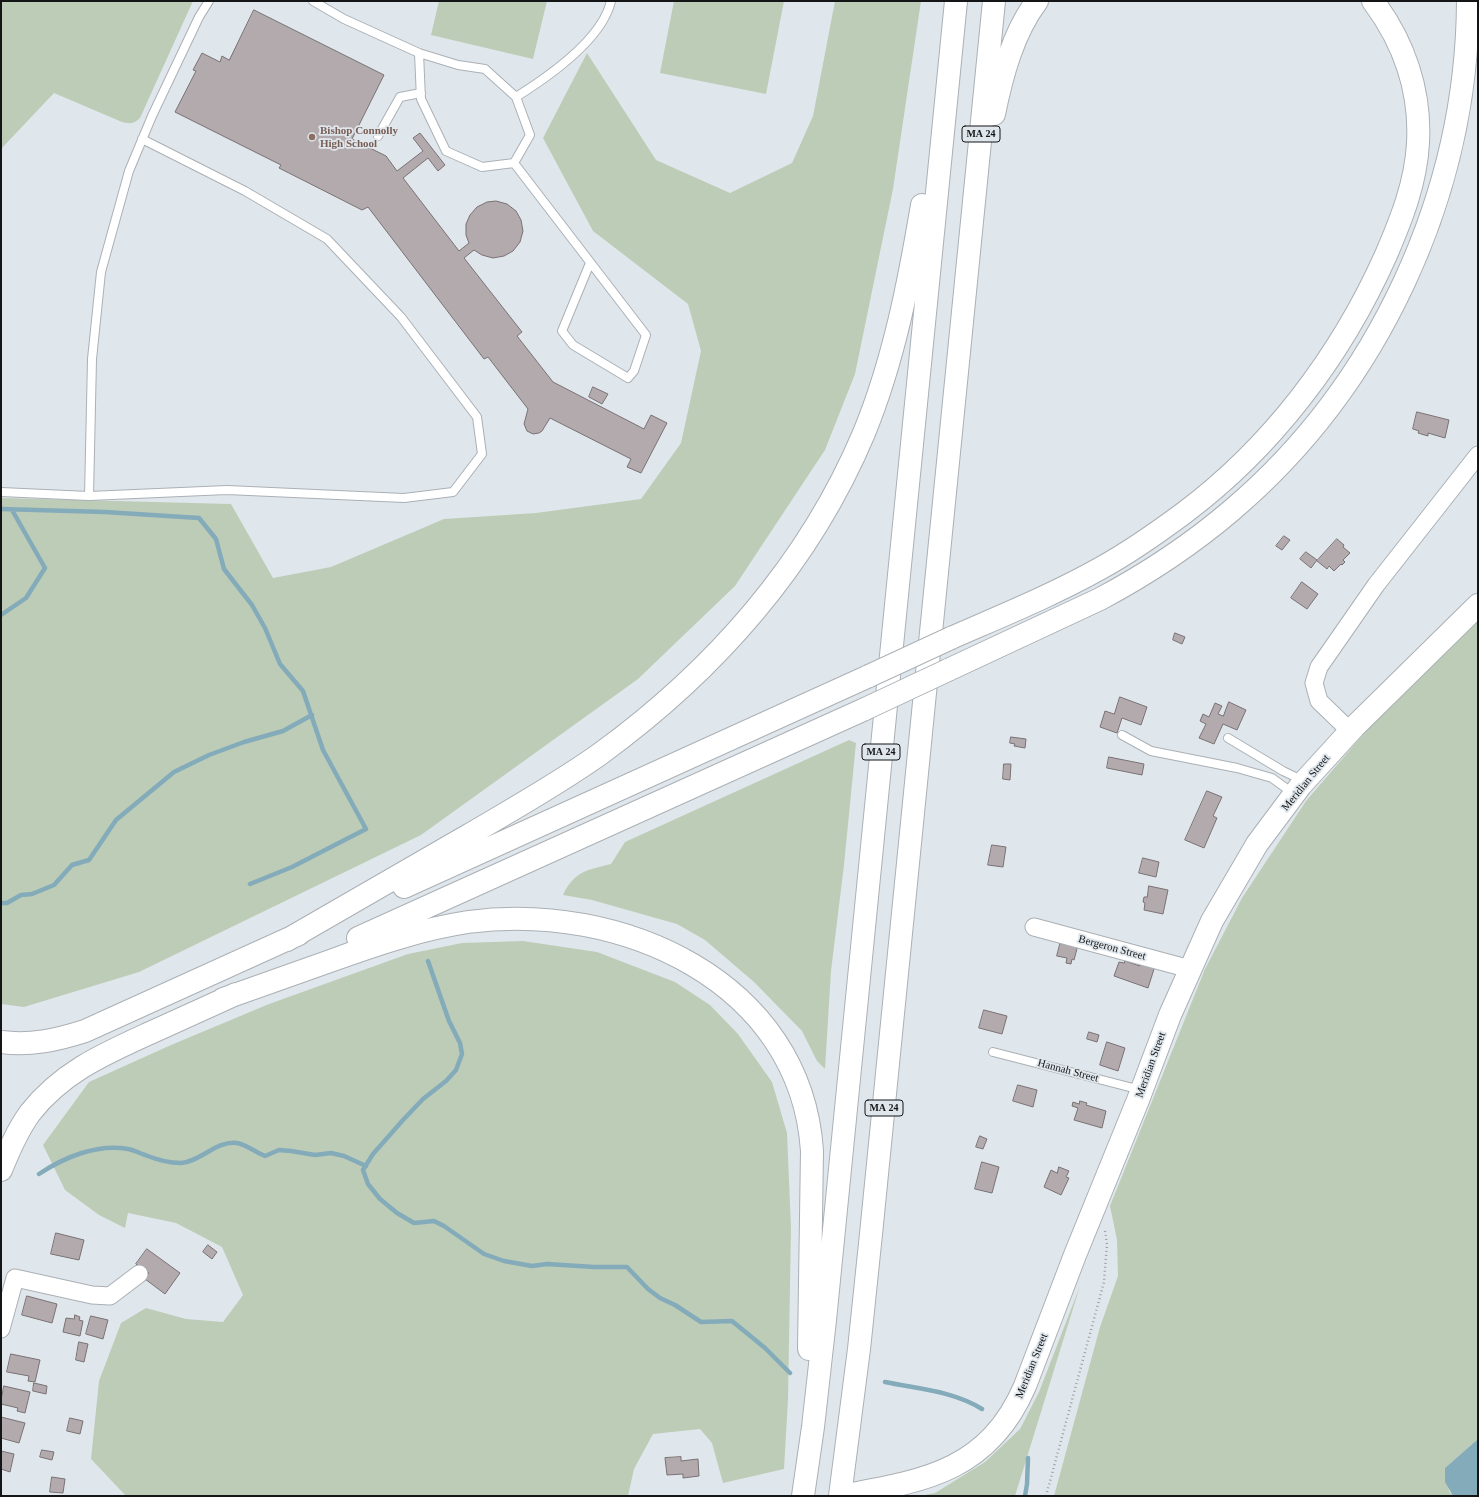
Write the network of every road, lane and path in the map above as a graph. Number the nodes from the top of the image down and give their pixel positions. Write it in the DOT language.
graph roads {
  1 [pos="209,1"];
  2 [pos="313,1"];
  3 [pos="611,1"];
  4 [pos="994,1"];
  5 [pos="1037,1"];
  6 [pos="1373,1"];
  7 [pos="1468,1"];
  8 [pos="956,5"];
  9 [pos="419,54"];
  10 [pos="421,92"];
  11 [pos="516,97"];
  12 [pos="378,136"];
  13 [pos="142,139"];
  14 [pos="514,163"];
  15 [pos="590,263"];
  16 [pos="967,266"];
  17 [pos="1478,455"];
  18 [pos="1,492"];
  19 [pos="89,496"];
  20 [pos="1478,605"];
  21 [pos="1350,731"];
  22 [pos="1122,735"];
  23 [pos="1228,738"];
  24 [pos="1300,788"];
  25 [pos="1034,927"];
  26 [pos="287,940"];
  27 [pos="1190,969"];
  28 [pos="223,999"];
  29 [pos="1,1042"];
  30 [pos="993,1052"];
  31 [pos="1142,1090"];
  32 [pos="1,1170"];
  33 [pos="1105,1230"];
  34 [pos="139,1274"];
  35 [pos="1,1329"];
  36 [pos="805,1488"];
  37 [pos="840,1496"];
  38 [pos="1046,1496"];
  1 -- 13 [label="lane"];
  2 -- 9 [label="lane"];
  3 -- 11 [label="lane"];
  4 -- 16 [label="main road, MA 24"];
  5 -- 16 [label="main road"];
  6 -- 26 [label="main road, bridge"];
  7 -- 28 [label="main road, bridge"];
  8 -- 26 [label="main road"];
  8 -- 36 [label="main road, MA 24"];
  9 -- 10 [label="lane"];
  9 -- 11 [label="lane"];
  10 -- 12 [label="lane"];
  10 -- 14 [label="lane"];
  11 -- 14 [label="lane"];
  13 -- 19 [label="lane"];
  13 -- 19 [label="lane"];
  14 -- 15 [label="lane"];
  15 -- 15 [label="lane"];
  16 -- 37 [label="main road, MA 24"];
  17 -- 21 [label="street"];
  18 -- 19 [label="lane"];
  20 -- 21 [label="main road, Meridian Street"];
  21 -- 24 [label="main road, Meridian Street"];
  22 -- 24 [label="lane"];
  23 -- 24 [label="lane"];
  24 -- 27 [label="main road, Meridian Street"];
  25 -- 27 [label="street, Bergeron Street"];
  26 -- 29 [label="main road"];
  27 -- 31 [label="main road, Meridian Street"];
  28 -- 32 [label="main road"];
  28 -- 36 [label="main road"];
  30 -- 31 [label="lane, Hannah Street"];
  31 -- 37 [label="main road, Meridian Street"];
  33 -- 38 [label="path"];
  34 -- 35 [label="street"];
}
